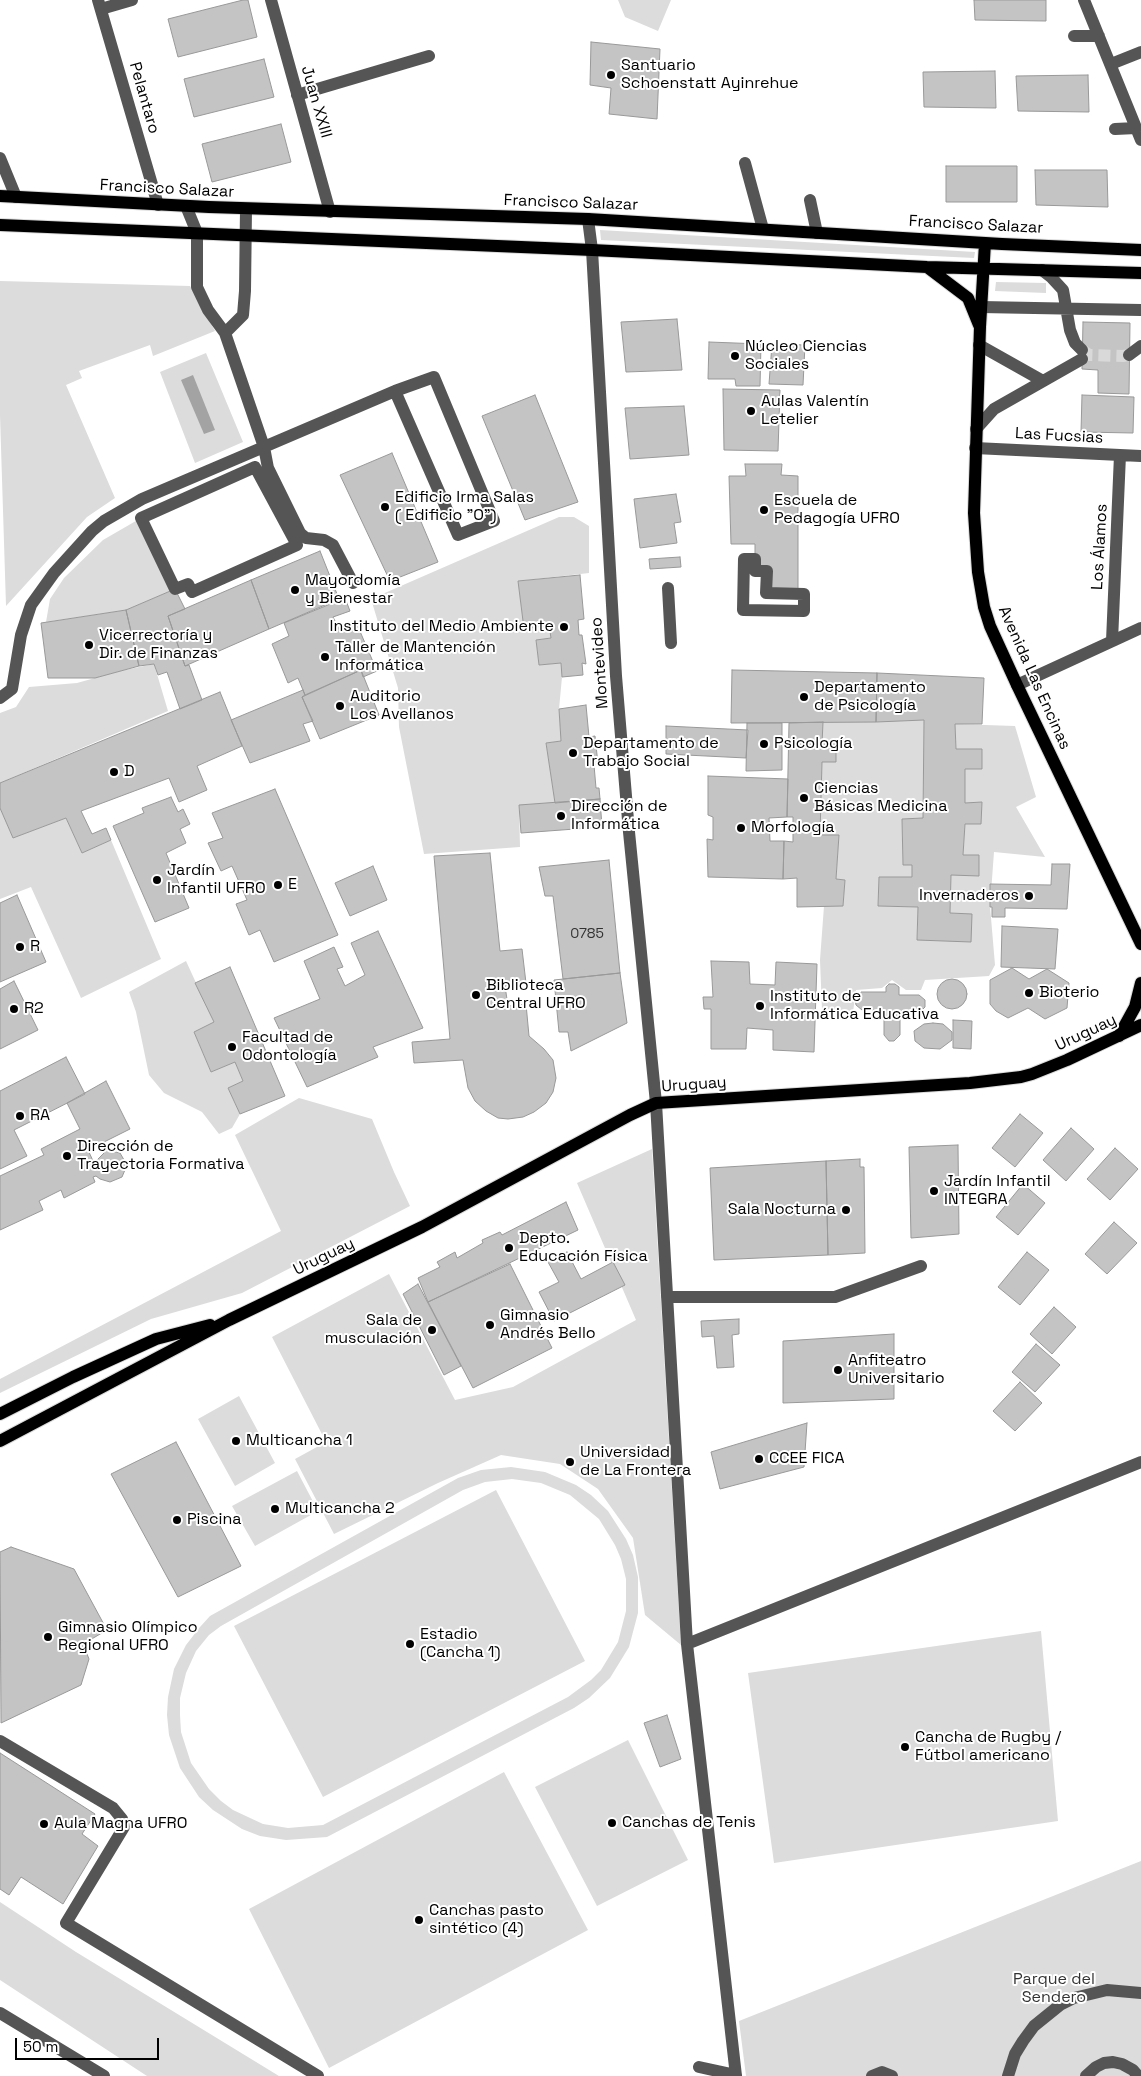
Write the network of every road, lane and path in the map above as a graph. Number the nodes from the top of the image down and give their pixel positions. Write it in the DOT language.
graph roads {
  1 [pos="132,0"];
  2 [pos="271,0"];
  3 [pos="1084,0"];
  4 [pos="99,5"];
  5 [pos="1074,36"];
  6 [pos="1099,36"];
  7 [pos="1141,52"];
  8 [pos="429,56"];
  9 [pos="1111,64"];
  10 [pos="298,95"];
  11 [pos="1115,129"];
  12 [pos="1139,134"];
  13 [pos="0,158"];
  14 [pos="745,162"];
  15 [pos="0,196"];
  16 [pos="16,197"];
  17 [pos="810,200"];
  18 [pos="158,205"];
  19 [pos="186,206"];
  20 [pos="246,209"];
  21 [pos="330,212"];
  22 [pos="588,219"];
  23 [pos="0,226"];
  24 [pos="763,229"];
  25 [pos="817,233"];
  26 [pos="197,234"];
  27 [pos="246,235"];
  28 [pos="985,243"];
  29 [pos="592,250"];
  30 [pos="1141,250"];
  31 [pos="927,267"];
  32 [pos="984,269"];
  33 [pos="1042,270"];
  34 [pos="1141,273"];
  35 [pos="981,307"];
  36 [pos="1066,308"];
  37 [pos="1141,310"];
  38 [pos="980,327"];
  39 [pos="225,333"];
  40 [pos="979,345"];
  41 [pos="1141,346"];
  42 [pos="1129,355"];
  43 [pos="1043,381"];
  44 [pos="395,391"];
  45 [pos="976,429"];
  46 [pos="264,447"];
  47 [pos="976,448"];
  48 [pos="1120,455"];
  49 [pos="1141,456"];
  50 [pos="744,558"];
  51 [pos="353,583"];
  52 [pos="668,588"];
  53 [pos="175,589"];
  54 [pos="1141,628"];
  55 [pos="1112,641"];
  56 [pos="671,643"];
  57 [pos="1017,685"];
  58 [pos="0,698"];
  59 [pos="1138,933"];
  60 [pos="1141,945"];
  61 [pos="1141,984"];
  62 [pos="1141,1025"];
  63 [pos="1141,1036"];
  64 [pos="1118,1037"];
  65 [pos="656,1103"];
  66 [pos="921,1266"];
  67 [pos="667,1297"];
  68 [pos="229,1320"];
  69 [pos="0,1414"];
  70 [pos="0,1441"];
  71 [pos="1141,1462"];
  72 [pos="687,1644"];
  73 [pos="0,1741"];
  74 [pos="1141,1993"];
  75 [pos="0,2012"];
  76 [pos="699,2066"];
  77 [pos="736,2075"];
  78 [pos="104,2076"];
  79 [pos="318,2076"];
  80 [pos="872,2076"];
  81 [pos="892,2076"];
  82 [pos="1008,2076"];
  83 [pos="1086,2076"];
  84 [pos="1138,2076"];
  1 -- 4 [label="street"];
  2 -- 10 [label="street, Juan XXIII"];
  3 -- 6 [label="street"];
  4 -- 18 [label="street, Pelantaro"];
  5 -- 6 [label="street"];
  6 -- 9 [label="street"];
  7 -- 9 [label="street"];
  8 -- 10 [label="street"];
  9 -- 12 [label="street"];
  10 -- 21 [label="street, Juan XXIII"];
  11 -- 12 [label="street"];
  13 -- 16 [label="street"];
  14 -- 24 [label="street"];
  15 -- 16 [label="main road, Francisco Salazar"];
  16 -- 18 [label="main road, Francisco Salazar"];
  17 -- 25 [label="street"];
  18 -- 19 [label="main road, Francisco Salazar"];
  19 -- 20 [label="main road, Francisco Salazar"];
  19 -- 26 [label="street"];
  20 -- 21 [label="main road, Francisco Salazar"];
  20 -- 27 [label="street"];
  21 -- 22 [label="main road, Francisco Salazar"];
  22 -- 24 [label="main road, Francisco Salazar"];
  22 -- 29 [label="street, Montevideo"];
  23 -- 26 [label="main road"];
  24 -- 25 [label="main road, Francisco Salazar"];
  25 -- 28 [label="main road, Francisco Salazar"];
  26 -- 27 [label="main road"];
  26 -- 39 [label="street"];
  27 -- 29 [label="main road"];
  27 -- 39 [label="street"];
  28 -- 30 [label="main road, Francisco Salazar"];
  28 -- 32 [label="main road, Avenida Las Encinas"];
  29 -- 31 [label="main road"];
  29 -- 65 [label="street, Montevideo"];
  31 -- 32 [label="main road"];
  31 -- 38 [label="main road"];
  32 -- 33 [label="main road"];
  32 -- 35 [label="main road, Avenida Las Encinas"];
  33 -- 34 [label="main road"];
  33 -- 36 [label="street"];
  35 -- 36 [label="street"];
  35 -- 38 [label="main road, Avenida Las Encinas"];
  36 -- 37 [label="street"];
  36 -- 43 [label="street"];
  38 -- 40 [label="main road, Avenida Las Encinas"];
  39 -- 46 [label="street"];
  40 -- 43 [label="street"];
  40 -- 45 [label="main road, Avenida Las Encinas"];
  41 -- 42 [label="street"];
  43 -- 45 [label="street"];
  44 -- 44 [label="street"];
  44 -- 46 [label="street"];
  45 -- 47 [label="main road, Avenida Las Encinas"];
  46 -- 51 [label="street"];
  46 -- 58 [label="street"];
  47 -- 48 [label="street, Las Fucsias"];
  47 -- 57 [label="main road, Avenida Las Encinas"];
  48 -- 49 [label="street, Las Fucsias"];
  48 -- 55 [label="street, Los Álamos"];
  50 -- 50 [label="street"];
  52 -- 56 [label="street"];
  53 -- 53 [label="street"];
  54 -- 55 [label="street"];
  55 -- 57 [label="street"];
  57 -- 59 [label="main road, Avenida Las Encinas"];
  59 -- 60 [label="main road, Avenida Las Encinas"];
  61 -- 64 [label="main road"];
  62 -- 64 [label="main road, Uruguay"];
  63 -- 64 [label="main road"];
  64 -- 65 [label="main road, Uruguay"];
  65 -- 67 [label="street, Montevideo"];
  65 -- 68 [label="main road, Uruguay"];
  66 -- 67 [label="street"];
  67 -- 72 [label="street, Montevideo"];
  68 -- 69 [label="main road, Uruguay"];
  68 -- 70 [label="main road, Uruguay"];
  71 -- 72 [label="street"];
  72 -- 77 [label="street, Montevideo"];
  73 -- 79 [label="street"];
  74 -- 82 [label="street"];
  75 -- 78 [label="street"];
  76 -- 77 [label="street"];
  80 -- 81 [label="street"];
  83 -- 84 [label="street"];
}
